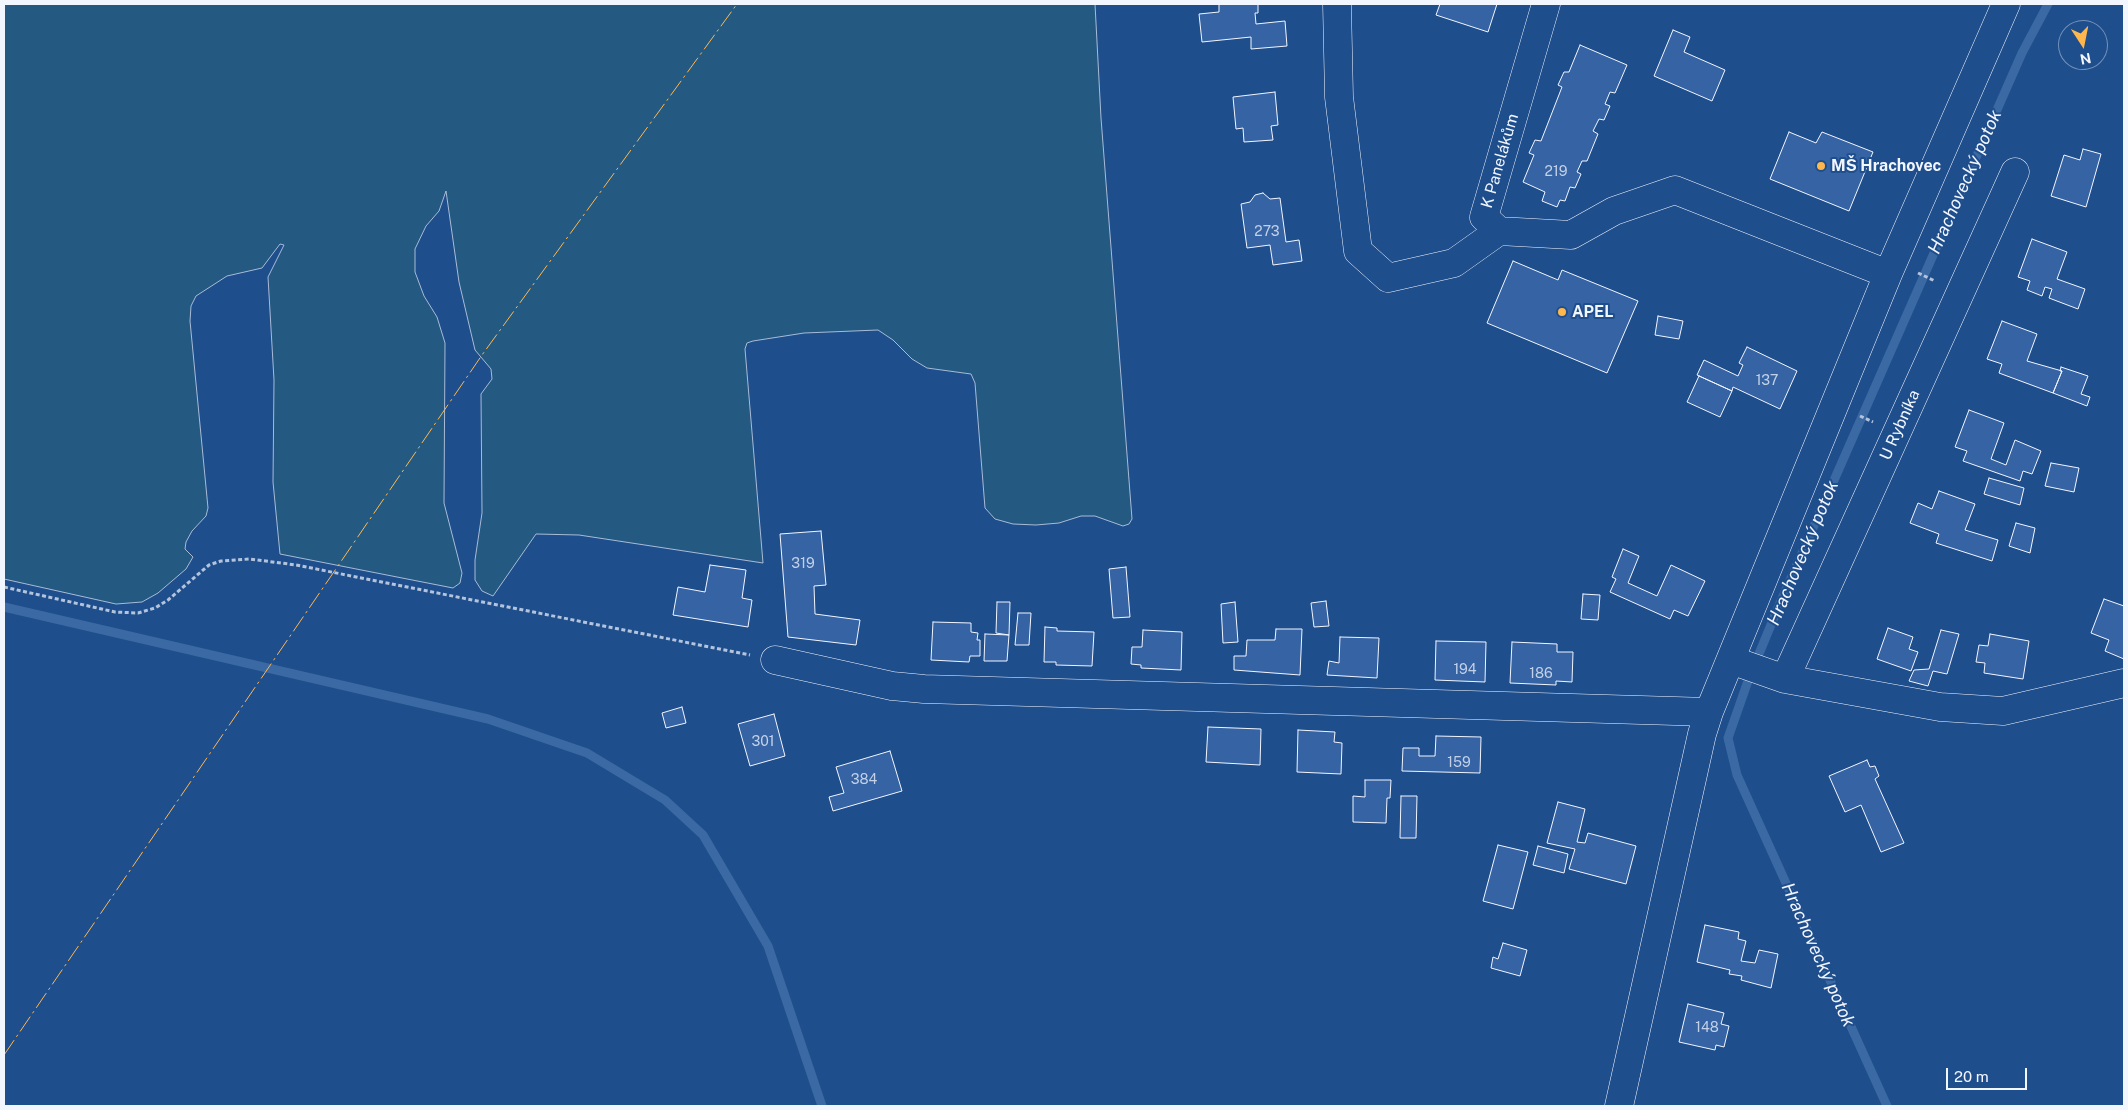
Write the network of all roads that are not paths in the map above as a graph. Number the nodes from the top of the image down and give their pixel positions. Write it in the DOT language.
graph roads {
  1 [pos="1337,4"];
  2 [pos="1546,4"];
  3 [pos="2006,4"];
  4 [pos="2015,172"];
  5 [pos="1499,231"];
  6 [pos="1888,274"];
  7 [pos="776,660"];
  8 [pos="1757,670"];
  9 [pos="2124,683"];
  10 [pos="1709,712"];
  11 [pos="1619,1106"];
  1 -- 5 [label="street"];
  2 -- 5 [label="street, K Panelákům"];
  3 -- 6 [label="street"];
  4 -- 8 [label="street, U Rybníka"];
  5 -- 6 [label="street, K Panelákům"];
  6 -- 8 [label="street"];
  7 -- 10 [label="street"];
  8 -- 9 [label="street"];
  8 -- 10 [label="street"];
  10 -- 11 [label="street"];
}
